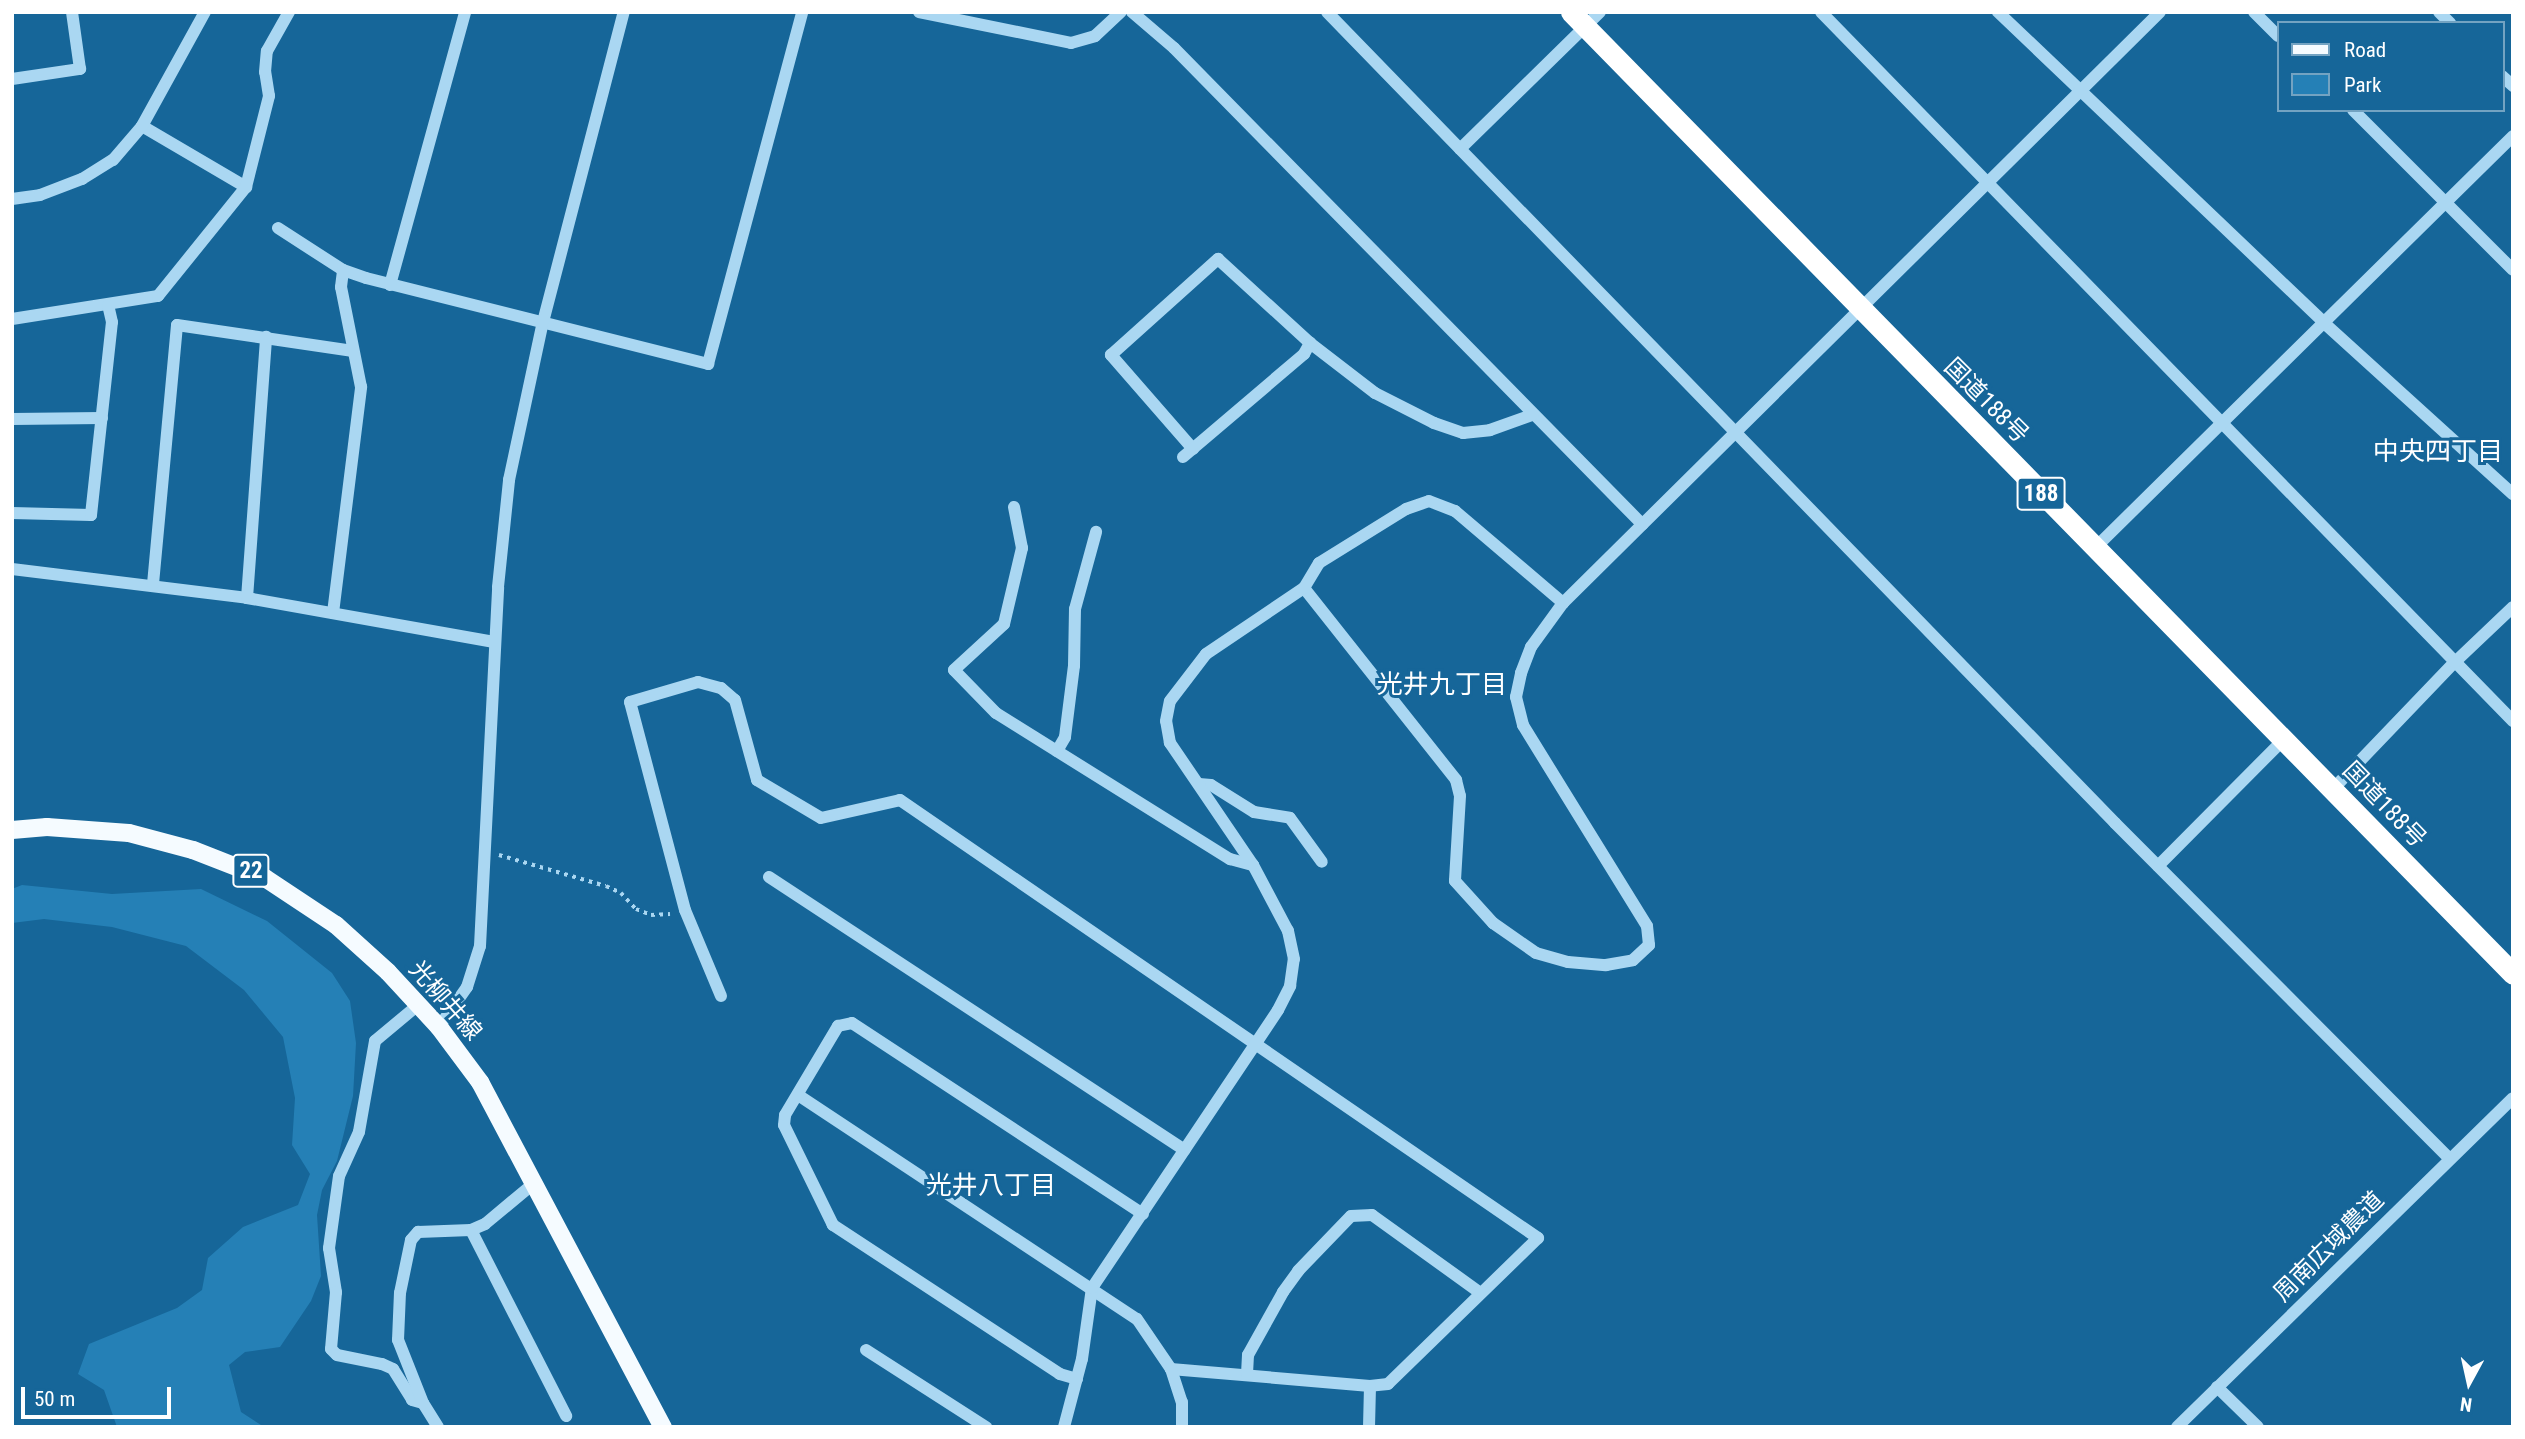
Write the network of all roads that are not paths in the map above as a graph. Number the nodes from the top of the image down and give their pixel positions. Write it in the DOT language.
graph roads {
  1 [pos="72,12"];
  2 [pos="205,12"];
  3 [pos="289,12"];
  4 [pos="465,12"];
  5 [pos="624,12"];
  6 [pos="802,12"];
  7 [pos="919,12"];
  8 [pos="1122,12"];
  9 [pos="1132,12"];
  10 [pos="1327,12"];
  11 [pos="1821,12"];
  12 [pos="1998,12"];
  13 [pos="2160,12"];
  14 [pos="2254,12"];
  15 [pos="1585,17"];
  16 [pos="2276,34"];
  17 [pos="12,79"];
  18 [pos="2082,90"];
  19 [pos="2355,112"];
  20 [pos="142,126"];
  21 [pos="2513,136"];
  22 [pos="1460,149"];
  23 [pos="1987,184"];
  24 [pos="246,187"];
  25 [pos="12,199"];
  26 [pos="2445,202"];
  27 [pos="278,228"];
  28 [pos="343,270"];
  29 [pos="2513,270"];
  30 [pos="390,285"];
  31 [pos="108,305"];
  32 [pos="1860,310"];
  33 [pos="12,319"];
  34 [pos="543,322"];
  35 [pos="2323,322"];
  36 [pos="266,337"];
  37 [pos="1310,343"];
  38 [pos="354,351"];
  39 [pos="1532,415"];
  40 [pos="102,418"];
  41 [pos="12,419"];
  42 [pos="2221,423"];
  43 [pos="1736,433"];
  44 [pos="2513,494"];
  45 [pos="1014,507"];
  46 [pos="12,513"];
  47 [pos="1642,524"];
  48 [pos="1096,532"];
  49 [pos="2095,548"];
  50 [pos="12,569"];
  51 [pos="153,584"];
  52 [pos="1304,588"];
  53 [pos="247,598"];
  54 [pos="1563,603"];
  55 [pos="2513,607"];
  56 [pos="332,614"];
  57 [pos="494,642"];
  58 [pos="2455,662"];
  59 [pos="2513,721"];
  60 [pos="2283,740"];
  61 [pos="1057,751"];
  62 [pos="1199,784"];
  63 [pos="2333,789"];
  64 [pos="12,830"];
  65 [pos="1322,862"];
  66 [pos="1253,865"];
  67 [pos="2158,866"];
  68 [pos="769,877"];
  69 [pos="2513,974"];
  70 [pos="722,996"];
  71 [pos="418,1005"];
  72 [pos="439,1027"];
  73 [pos="1256,1042"];
  74 [pos="798,1095"];
  75 [pos="2513,1098"];
  76 [pos="1184,1150"];
  77 [pos="2449,1158"];
  78 [pos="534,1184"];
  79 [pos="1143,1214"];
  80 [pos="471,1230"];
  81 [pos="1092,1288"];
  82 [pos="1479,1292"];
  83 [pos="866,1350"];
  84 [pos="1171,1369"];
  85 [pos="1247,1374"];
  86 [pos="1077,1379"];
  87 [pos="1370,1385"];
  88 [pos="2217,1387"];
  89 [pos="423,1403"];
  90 [pos="566,1416"];
  91 [pos="438,1427"];
  92 [pos="663,1427"];
  93 [pos="986,1427"];
  94 [pos="1065,1427"];
  95 [pos="1182,1427"];
  96 [pos="1369,1427"];
  97 [pos="2177,1427"];
  98 [pos="2258,1427"];
  1 -- 17 [label="street"];
  2 -- 20 [label="street"];
  3 -- 24 [label="street"];
  4 -- 30 [label="street"];
  5 -- 34 [label="street"];
  6 -- 34 [label="street"];
  7 -- 8 [label="street"];
  9 -- 39 [label="street"];
  10 -- 22 [label="street"];
  11 -- 23 [label="street"];
  12 -- 18 [label="street"];
  13 -- 18 [label="street"];
  14 -- 16 [label="street"];
  15 -- 22 [label="street"];
  15 -- 32 [label="highway, 国道188号 / 188"];
  18 -- 23 [label="street"];
  18 -- 35 [label="street"];
  19 -- 26 [label="street"];
  20 -- 24 [label="street"];
  20 -- 25 [label="street"];
  21 -- 26 [label="street"];
  22 -- 43 [label="street"];
  23 -- 32 [label="street"];
  23 -- 42 [label="street"];
  24 -- 31 [label="street"];
  26 -- 29 [label="street"];
  26 -- 35 [label="street"];
  27 -- 28 [label="street"];
  28 -- 30 [label="street"];
  28 -- 38 [label="street"];
  30 -- 34 [label="street"];
  31 -- 33 [label="street"];
  31 -- 40 [label="street"];
  32 -- 43 [label="street"];
  32 -- 49 [label="highway, 国道188号 / 188"];
  34 -- 57 [label="street"];
  35 -- 42 [label="street"];
  35 -- 44 [label="street"];
  36 -- 38 [label="street"];
  36 -- 51 [label="street"];
  36 -- 53 [label="street"];
  37 -- 37 [label="street"];
  37 -- 39 [label="street"];
  38 -- 56 [label="street"];
  39 -- 47 [label="street"];
  40 -- 41 [label="street"];
  40 -- 46 [label="street"];
  42 -- 49 [label="street"];
  42 -- 58 [label="street"];
  43 -- 47 [label="street"];
  43 -- 67 [label="street"];
  45 -- 61 [label="street"];
  47 -- 54 [label="street"];
  48 -- 61 [label="street"];
  49 -- 60 [label="highway, 国道188号 / 188"];
  50 -- 51 [label="street"];
  51 -- 53 [label="street"];
  52 -- 54 [label="street"];
  52 -- 54 [label="street"];
  52 -- 62 [label="street"];
  53 -- 56 [label="street"];
  55 -- 58 [label="street"];
  56 -- 57 [label="street"];
  57 -- 72 [label="street"];
  58 -- 59 [label="street"];
  58 -- 63 [label="street"];
  60 -- 63 [label="highway, 国道188号 / 188"];
  60 -- 67 [label="street"];
  61 -- 66 [label="street"];
  62 -- 65 [label="street"];
  62 -- 66 [label="street"];
  63 -- 69 [label="highway, 国道188号 / 188"];
  64 -- 71 [label="main road, 光柳井線 / 22"];
  66 -- 73 [label="street"];
  67 -- 77 [label="street"];
  68 -- 76 [label="street"];
  70 -- 73 [label="street"];
  71 -- 72 [label="main road, 光柳井線 / 22"];
  71 -- 89 [label="street"];
  72 -- 78 [label="main road, 光柳井線 / 22"];
  73 -- 76 [label="street"];
  73 -- 82 [label="street"];
  74 -- 79 [label="street"];
  74 -- 81 [label="street"];
  74 -- 86 [label="street"];
  75 -- 77 [label="street, 周南広域農道"];
  76 -- 79 [label="street"];
  77 -- 88 [label="street, 周南広域農道"];
  78 -- 80 [label="street"];
  78 -- 92 [label="main road, 光柳井線 / 22"];
  79 -- 81 [label="street"];
  80 -- 89 [label="street"];
  80 -- 90 [label="street"];
  81 -- 84 [label="street"];
  81 -- 86 [label="street"];
  82 -- 85 [label="street"];
  82 -- 87 [label="street"];
  83 -- 93 [label="street"];
  84 -- 85 [label="street"];
  84 -- 95 [label="street"];
  85 -- 87 [label="street"];
  86 -- 94 [label="street"];
  87 -- 96 [label="street"];
  88 -- 97 [label="street, 周南広域農道"];
  88 -- 98 [label="street"];
  89 -- 91 [label="street"];
}
